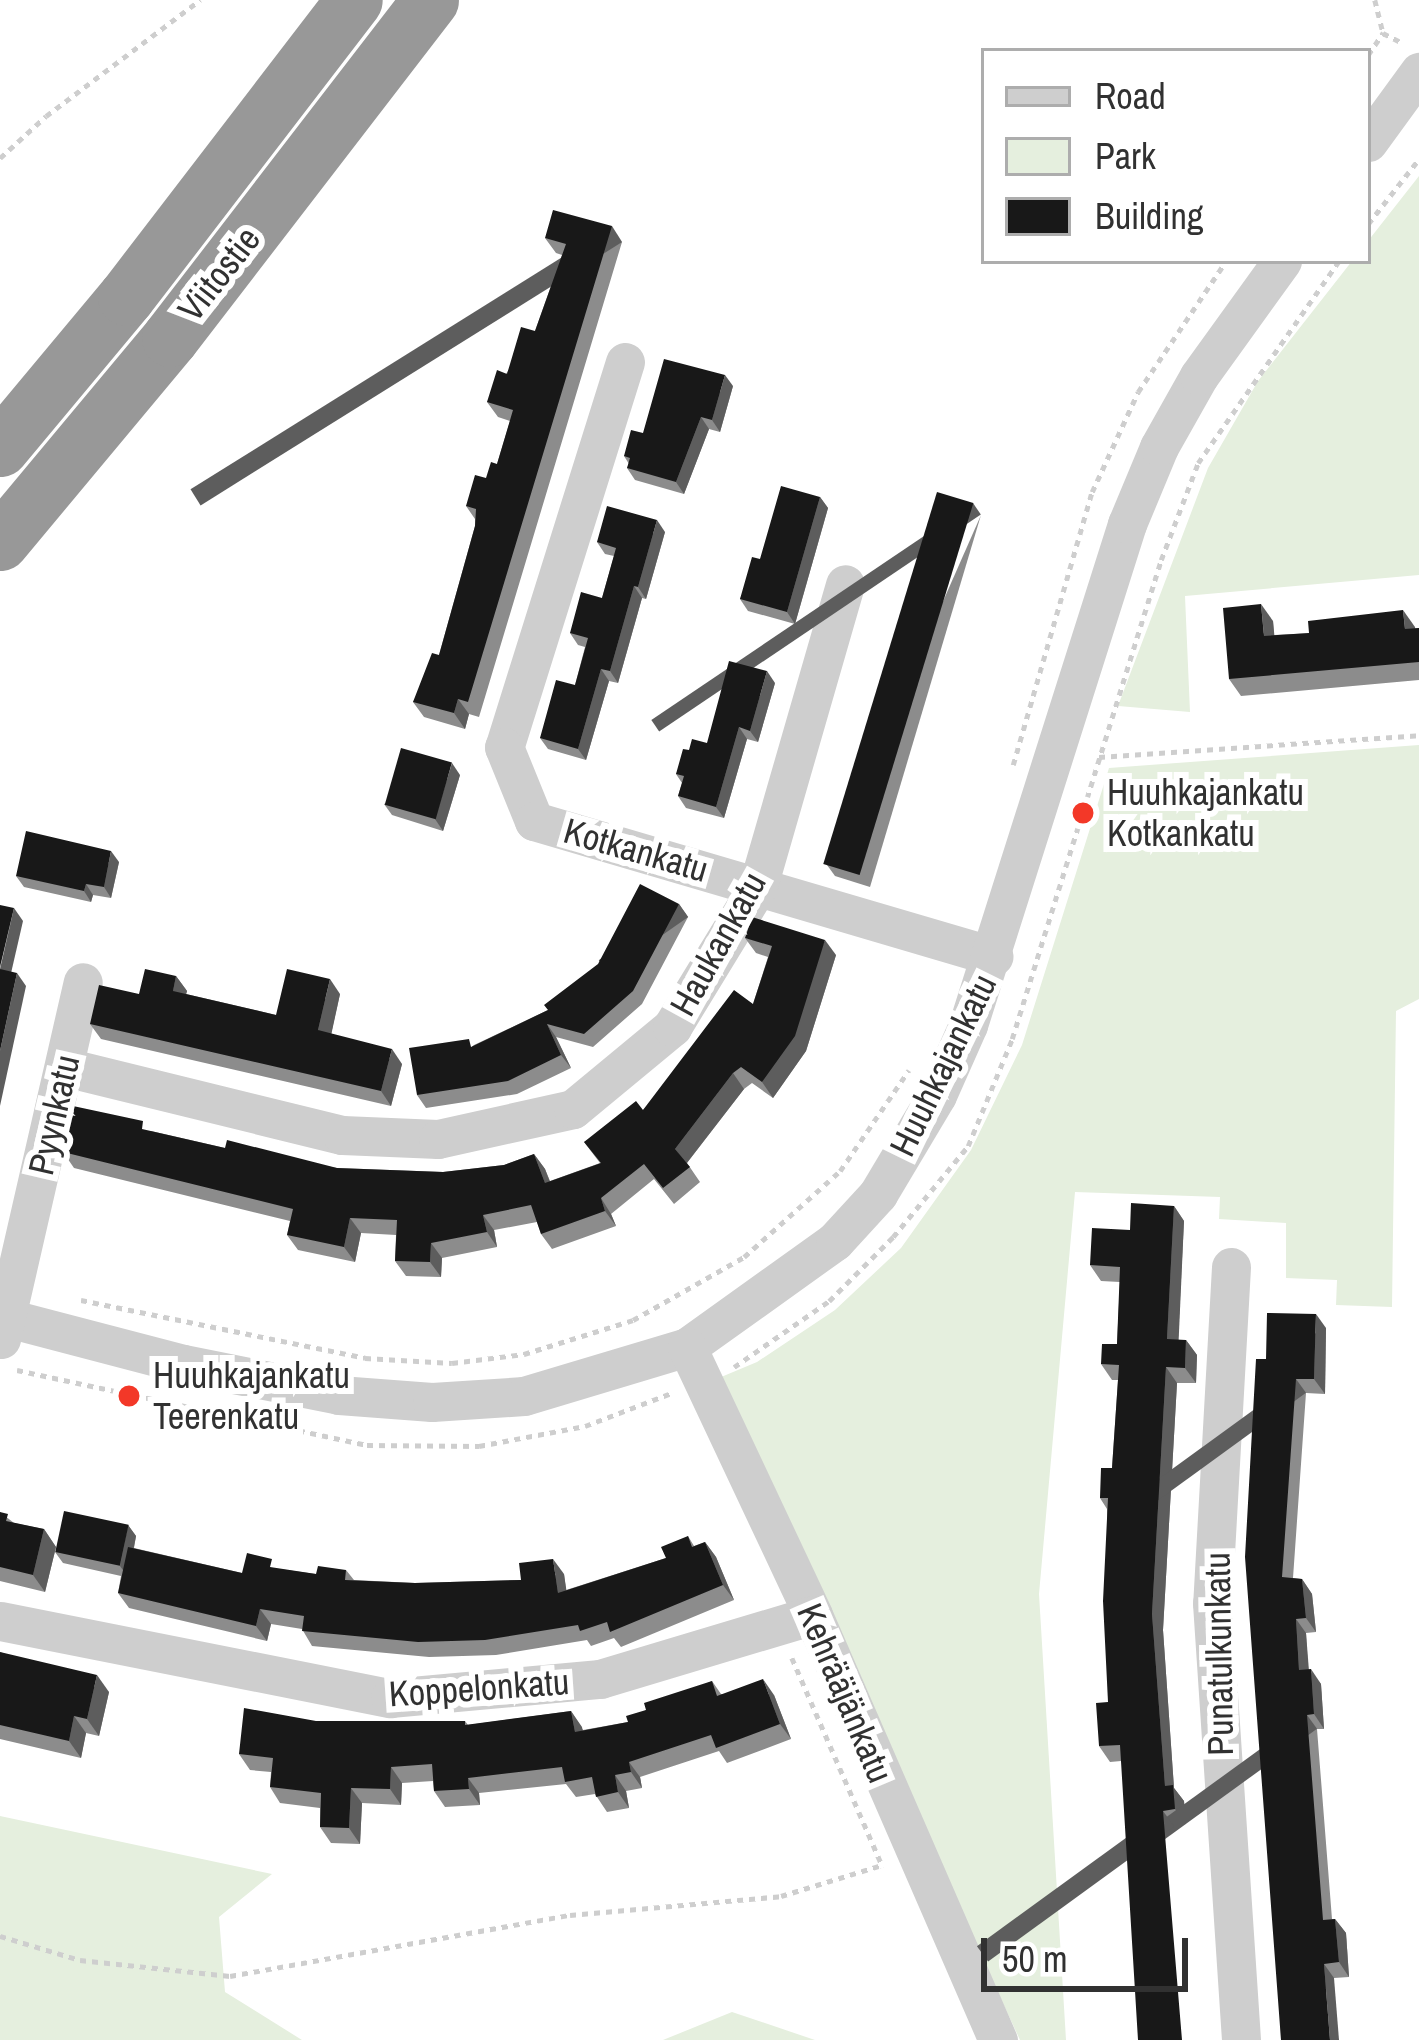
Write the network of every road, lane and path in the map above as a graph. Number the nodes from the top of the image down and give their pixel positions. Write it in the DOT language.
graph roads {
  1 [pos="200,0"];
  2 [pos="354,0"];
  3 [pos="430,0"];
  4 [pos="1376,0"];
  5 [pos="1383,33"];
  6 [pos="1371,51"];
  7 [pos="1419,51"];
  8 [pos="1419,72"];
  9 [pos="1371,138"];
  10 [pos="0,158"];
  11 [pos="1419,159"];
  12 [pos="1371,220"];
  13 [pos="1224,264"];
  14 [pos="1280,264"];
  15 [pos="1337,264"];
  16 [pos="625,362"];
  17 [pos="0,448"];
  18 [pos="0,542"];
  19 [pos="845,584"];
  20 [pos="1419,735"];
  21 [pos="1099,757"];
  22 [pos="1008,783"];
  23 [pos="758,886"];
  24 [pos="994,956"];
  25 [pos="83,982"];
  26 [pos="65,1067"];
  27 [pos="910,1069"];
  28 [pos="1231,1267"];
  29 [pos="6,1316"];
  30 [pos="695,1365"];
  31 [pos="0,1366"];
  32 [pos="813,1615"];
  33 [pos="0,1621"];
  34 [pos="882,1865"];
  35 [pos="0,1936"];
  36 [pos="998,2040"];
  37 [pos="1240,2040"];
  1 -- 10 [label="path"];
  2 -- 17 [label="highway, Viitostie"];
  3 -- 18 [label="highway, Viitostie"];
  4 -- 5 [label="path"];
  5 -- 6 [label="path"];
  5 -- 7 [label="path"];
  8 -- 9 [label="street"];
  11 -- 12 [label="path"];
  13 -- 22 [label="path"];
  14 -- 24 [label="street, Huuhkajankatu"];
  15 -- 21 [label="path"];
  16 -- 23 [label="street, Kotkankatu"];
  19 -- 23 [label="street, Haukankatu"];
  20 -- 21 [label="path"];
  21 -- 30 [label="path"];
  23 -- 24 [label="street, Kotkankatu"];
  23 -- 26 [label="street, Haukankatu"];
  24 -- 30 [label="street, Huuhkajankatu"];
  25 -- 26 [label="street, Pyynkatu"];
  26 -- 29 [label="street, Pyynkatu"];
  27 -- 29 [label="path"];
  28 -- 37 [label="street, Punatulkunkatu"];
  29 -- 30 [label="street, Huuhkajankatu"];
  30 -- 31 [label="path"];
  30 -- 32 [label="street, Kehrääjänkatu"];
  32 -- 33 [label="street, Koppelonkatu"];
  32 -- 36 [label="street, Kehrääjänkatu"];
  34 -- 35 [label="path"];
}
